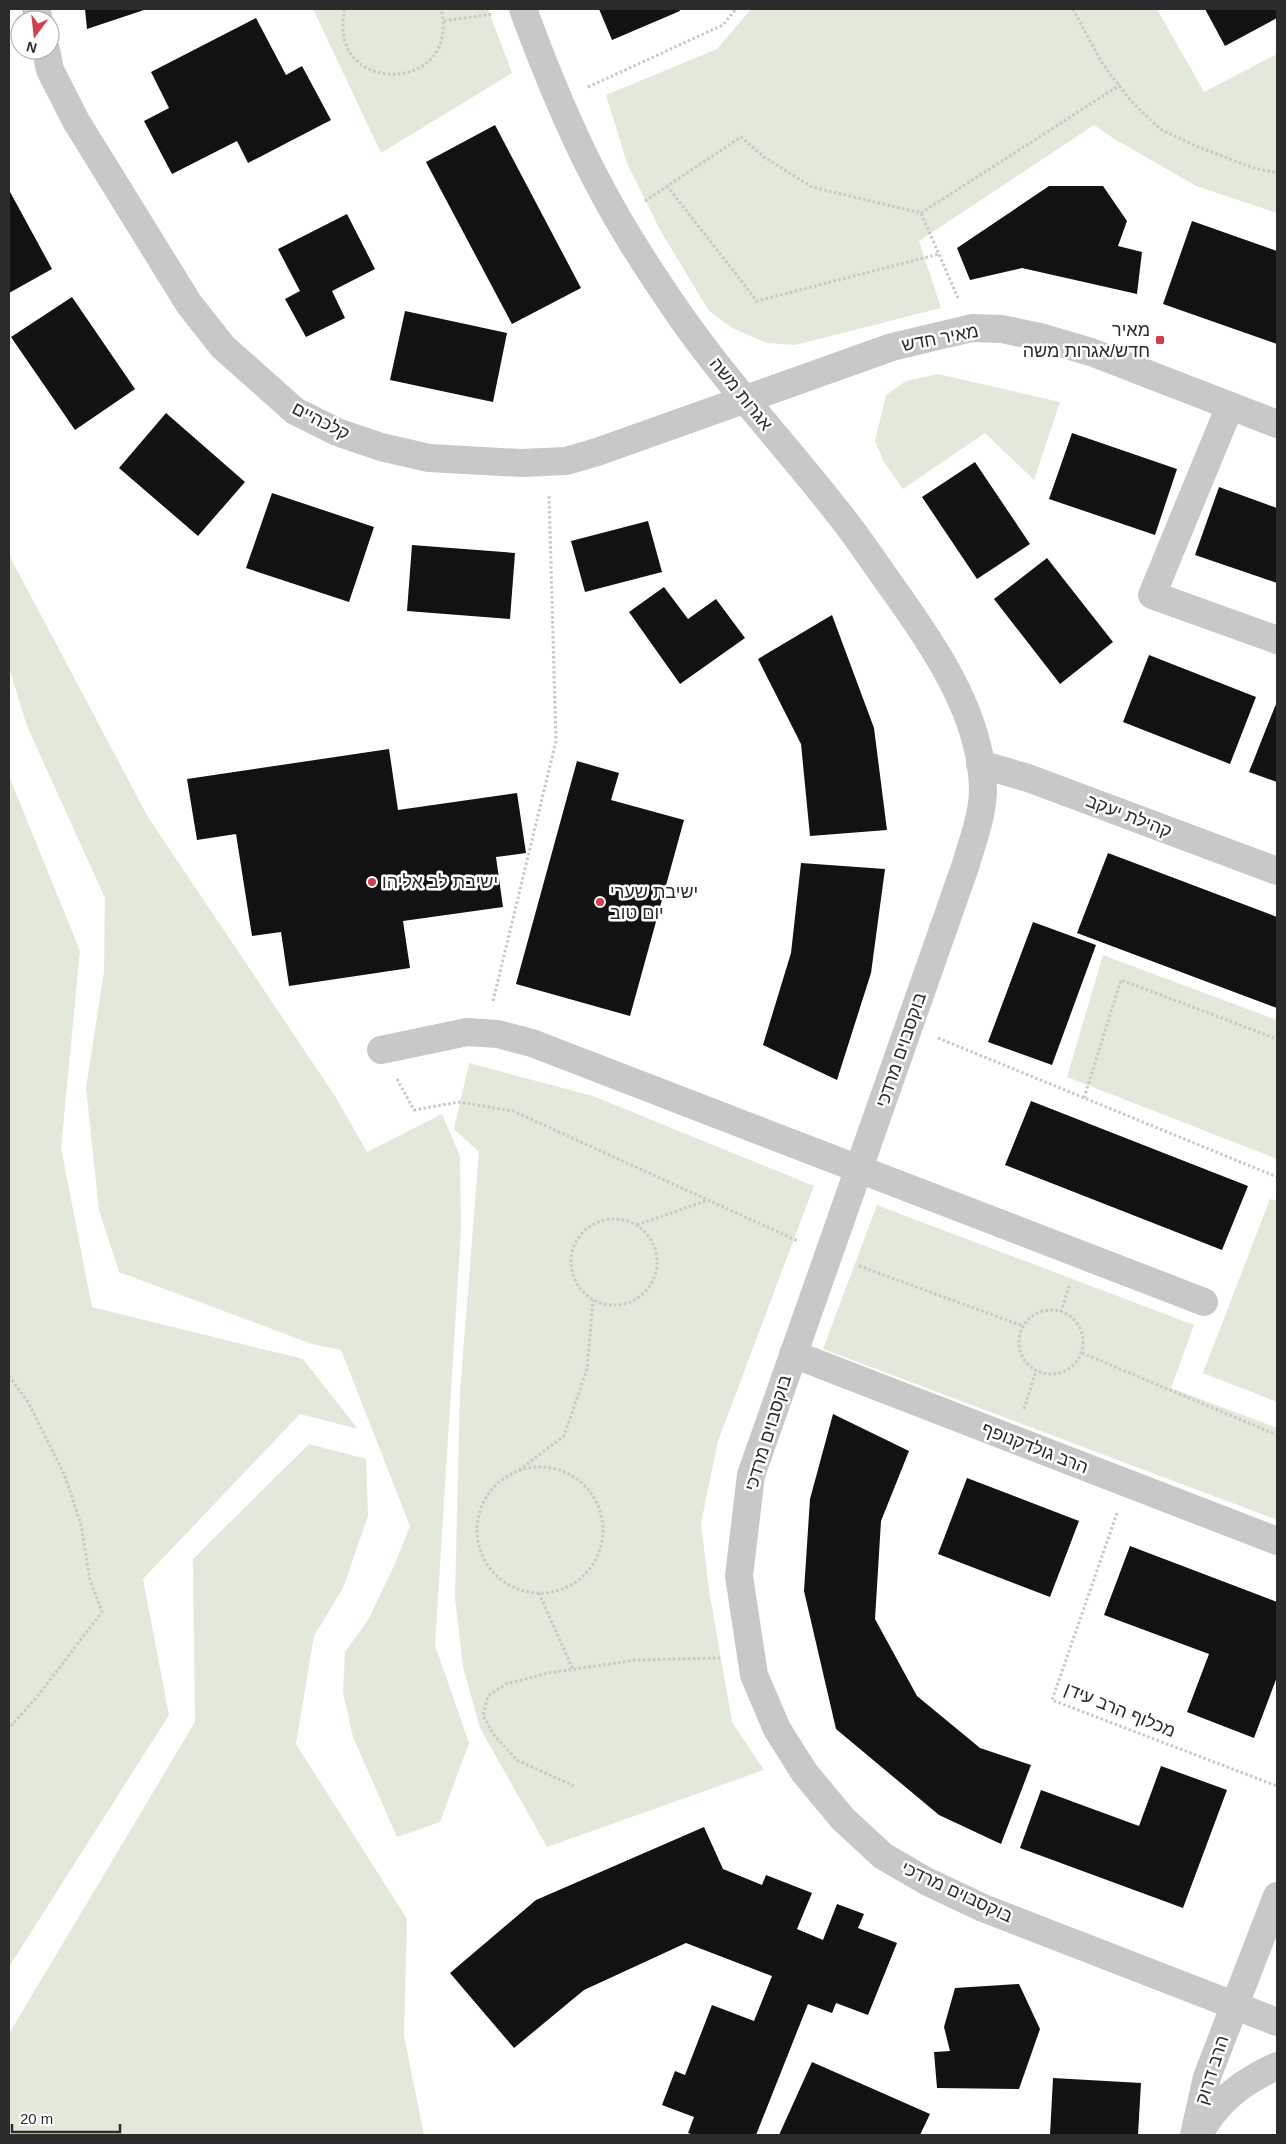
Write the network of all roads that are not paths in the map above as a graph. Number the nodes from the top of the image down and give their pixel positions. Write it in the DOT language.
graph roads {
  1 [pos="523,10"];
  2 [pos="48,60"];
  3 [pos="744,399"];
  4 [pos="1230,406"];
  5 [pos="1277,424"];
  6 [pos="1277,640"];
  7 [pos="980,764"];
  8 [pos="1277,871"];
  9 [pos="381,1050"];
  10 [pos="859,1169"];
  11 [pos="1204,1302"];
  12 [pos="793,1354"];
  13 [pos="1277,1541"];
  14 [pos="1277,1896"];
  15 [pos="1234,2005"];
  16 [pos="1277,2022"];
  17 [pos="1277,2066"];
  18 [pos="1194,2135"];
  19 [pos="1198,2135"];
  1 -- 3 [label="street, אגרות משה"];
  2 -- 3 [label="street, קלכהיים"];
  3 -- 4 [label="street, מאיר חדש"];
  3 -- 7 [label="street, אגרות משה"];
  4 -- 5 [label="street, מאיר חדש"];
  4 -- 6 [label="street"];
  7 -- 8 [label="street, קהילת יעקב"];
  7 -- 10 [label="street, בוקסבוים מרדכי"];
  9 -- 10 [label="street"];
  10 -- 11 [label="street"];
  10 -- 12 [label="street, בוקסבוים מרדכי"];
  12 -- 13 [label="street, הרב גולדקנופף"];
  12 -- 15 [label="street, בוקסבוים מרדכי"];
  14 -- 15 [label="street, הרב דרוק"];
  15 -- 16 [label="street"];
  15 -- 18 [label="street, הרב דרוק"];
  17 -- 19 [label="street"];
}
